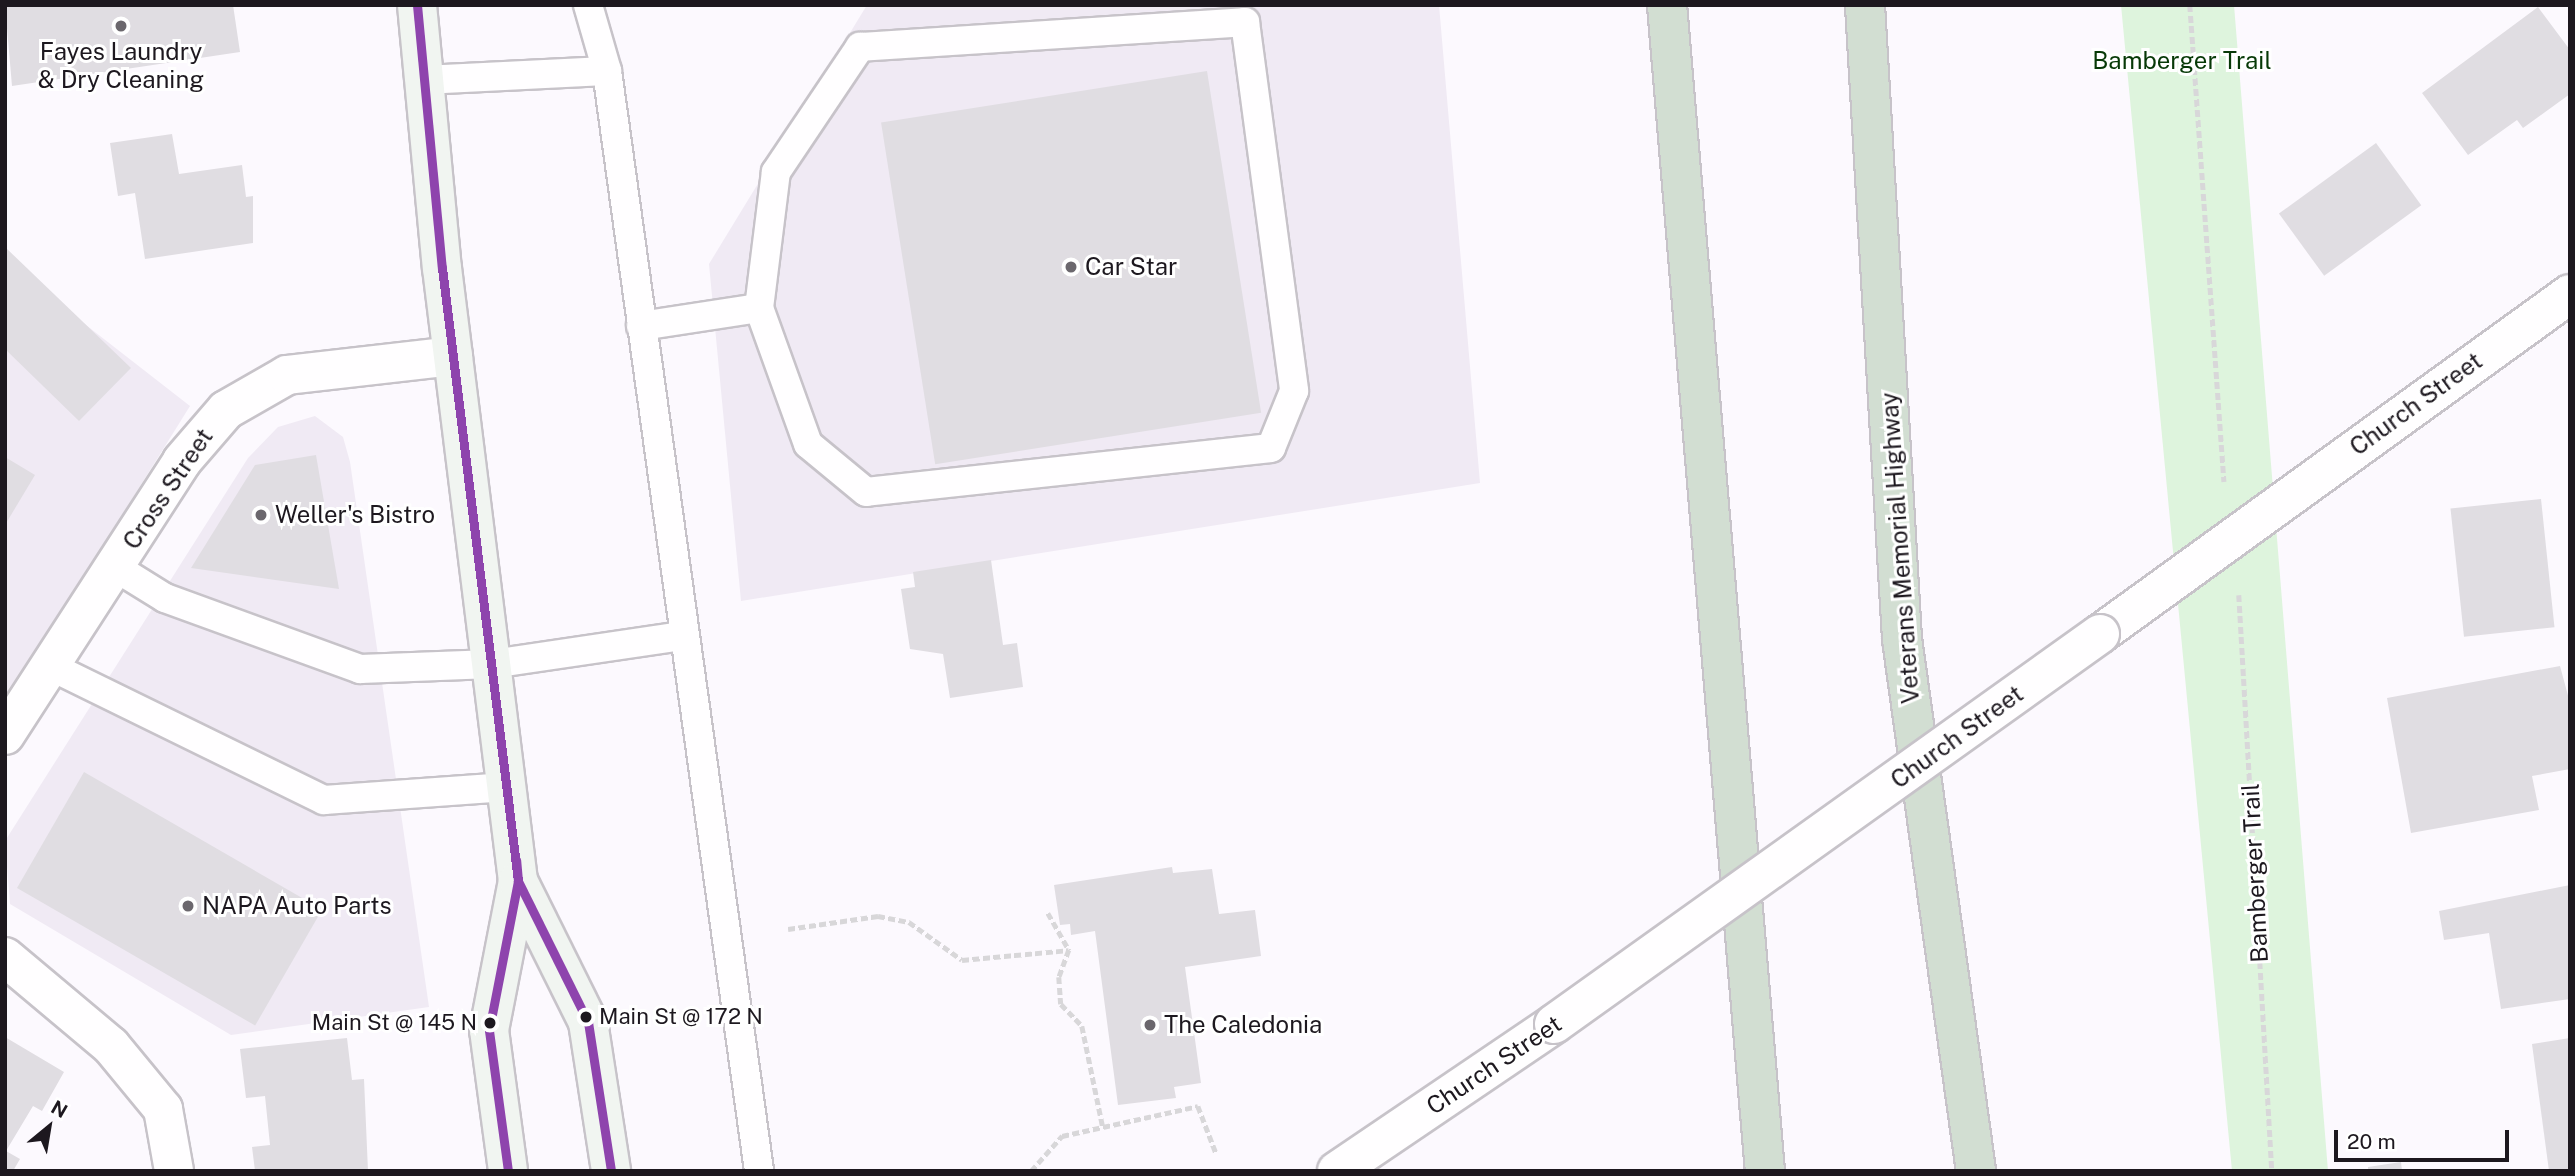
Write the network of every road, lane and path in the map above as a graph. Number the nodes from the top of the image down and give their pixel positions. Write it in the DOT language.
graph roads {
  1 [pos="417,5"];
  2 [pos="588,5"];
  3 [pos="1667,5"];
  4 [pos="1865,5"];
  5 [pos="2190,5"];
  6 [pos="607,71"];
  7 [pos="422,80"];
  8 [pos="2570,294"];
  9 [pos="759,309"];
  10 [pos="641,326"];
  11 [pos="453,356"];
  12 [pos="2225,489"];
  13 [pos="115,567"];
  14 [pos="2238,585"];
  15 [pos="681,636"];
  16 [pos="492,664"];
  17 [pos="50,666"];
  18 [pos="5,735"];
  19 [pos="507,787"];
  20 [pos="518,881"];
  21 [pos="1048,913"];
  22 [pos="788,929"];
  23 [pos="1069,950"];
  24 [pos="5,957"];
  25 [pos="1103,1127"];
  26 [pos="1216,1153"];
  27 [pos="174,1171"];
  28 [pos="508,1171"];
  29 [pos="611,1171"];
  30 [pos="759,1171"];
  31 [pos="1031,1171"];
  32 [pos="1337,1171"];
  33 [pos="1765,1171"];
  34 [pos="1976,1171"];
  35 [pos="2272,1171"];
  1 -- 7 [label="main road"];
  2 -- 6 [label="lane"];
  3 -- 33 [label="highway"];
  4 -- 34 [label="highway, Veterans Memorial Highway"];
  5 -- 12 [label="path"];
  6 -- 7 [label="lane"];
  6 -- 10 [label="lane"];
  7 -- 11 [label="main road"];
  8 -- 32 [label="street, Church Street, bridge"];
  9 -- 9 [label="lane"];
  9 -- 10 [label="lane"];
  10 -- 15 [label="lane"];
  11 -- 13 [label="street, Cross Street"];
  11 -- 16 [label="main road"];
  13 -- 16 [label="lane"];
  13 -- 17 [label="street, Cross Street"];
  14 -- 35 [label="path, Bamberger Trail"];
  15 -- 16 [label="lane"];
  15 -- 30 [label="lane"];
  16 -- 19 [label="main road"];
  17 -- 18 [label="street, Cross Street"];
  17 -- 19 [label="lane"];
  19 -- 20 [label="main road"];
  20 -- 28 [label="main road"];
  20 -- 29 [label="main road"];
  21 -- 23 [label="path"];
  22 -- 23 [label="path"];
  23 -- 25 [label="path"];
  24 -- 27 [label="street"];
  25 -- 26 [label="path"];
  25 -- 31 [label="path"];
}
